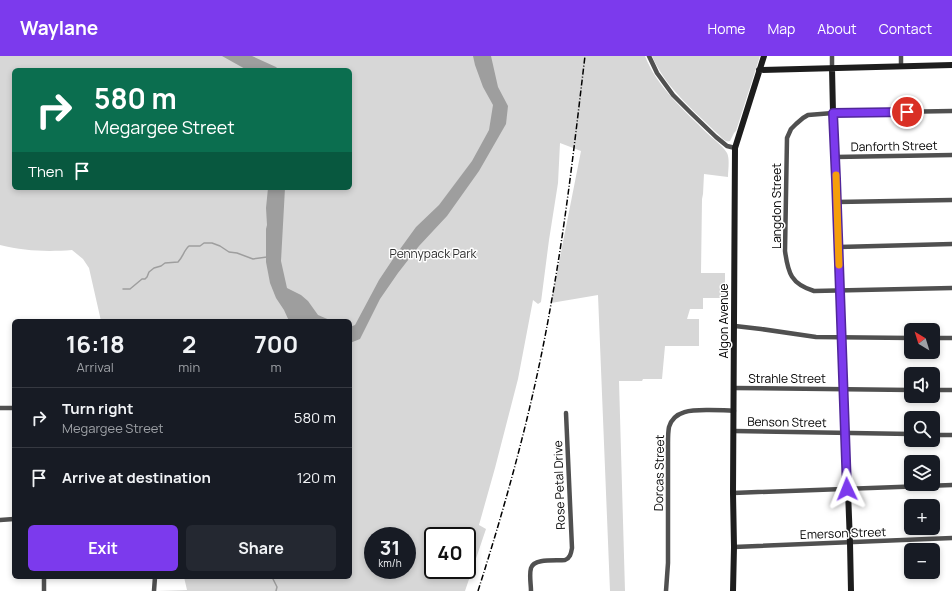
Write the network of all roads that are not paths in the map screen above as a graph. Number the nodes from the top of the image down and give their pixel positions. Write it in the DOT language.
graph roads {
  1 [pos="649,56"];
  2 [pos="764,56"];
  3 [pos="832,56"];
  4 [pos="901,56"];
  5 [pos="952,65"];
  6 [pos="901,66"];
  7 [pos="832,68"];
  8 [pos="759,70"];
  9 [pos="952,111"];
  10 [pos="833,113"];
  11 [pos="735,148"];
  12 [pos="952,155"];
  13 [pos="836,157"];
  14 [pos="952,200"];
  15 [pos="837,202"];
  16 [pos="952,244"];
  17 [pos="839,247"];
  18 [pos="952,288"];
  19 [pos="840,290"];
  20 [pos="735,326"];
  21 [pos="842,337"];
  22 [pos="904,338"];
  23 [pos="940,338"];
  24 [pos="952,338"];
  25 [pos="734,388"];
  26 [pos="844,388"];
  27 [pos="904,390"];
  28 [pos="940,390"];
  29 [pos="952,390"];
  30 [pos="0,408"];
  31 [pos="12,408"];
  32 [pos="734,410"];
  33 [pos="566,413"];
  34 [pos="734,431"];
  35 [pos="845,433"];
  36 [pos="904,434"];
  37 [pos="940,435"];
  38 [pos="952,435"];
  39 [pos="952,485"];
  40 [pos="847,489"];
  41 [pos="733,493"];
  42 [pos="12,519"];
  43 [pos="0,520"];
  44 [pos="952,538"];
  45 [pos="850,542"];
  46 [pos="734,547"];
  47 [pos="44,579"];
  48 [pos="154,579"];
  49 [pos="44,591"];
  50 [pos="154,591"];
  51 [pos="531,591"];
  52 [pos="666,591"];
  53 [pos="733,591"];
  54 [pos="851,591"];
  1 -- 11 [label="street"];
  2 -- 8 [label="street, Algon Avenue"];
  3 -- 7 [label="street"];
  4 -- 6 [label="street"];
  5 -- 6 [label="street"];
  6 -- 7 [label="street"];
  7 -- 8 [label="street"];
  7 -- 10 [label="street"];
  8 -- 11 [label="street, Algon Avenue"];
  9 -- 10 [label="street, Langdon Street"];
  10 -- 13 [label="street"];
  10 -- 19 [label="street, Langdon Street"];
  11 -- 20 [label="street, Algon Avenue"];
  12 -- 13 [label="street, Danforth Street"];
  13 -- 15 [label="street"];
  14 -- 15 [label="street"];
  15 -- 17 [label="street"];
  16 -- 17 [label="street"];
  17 -- 19 [label="street"];
  18 -- 19 [label="street, Langdon Street"];
  19 -- 21 [label="street"];
  20 -- 21 [label="street"];
  20 -- 25 [label="street, Algon Avenue"];
  21 -- 22 [label="street"];
  21 -- 26 [label="street"];
  23 -- 24 [label="street"];
  25 -- 26 [label="street, Strahle Street"];
  25 -- 32 [label="street, Algon Avenue"];
  26 -- 27 [label="street, Strahle Street"];
  26 -- 35 [label="street"];
  28 -- 29 [label="street"];
  30 -- 31 [label="street"];
  32 -- 34 [label="street, Algon Avenue"];
  32 -- 52 [label="street, Dorcas Street"];
  33 -- 51 [label="street, Rose Petal Drive"];
  34 -- 35 [label="street, Benson Street"];
  34 -- 41 [label="street, Algon Avenue"];
  35 -- 36 [label="street, Benson Street"];
  35 -- 40 [label="street"];
  37 -- 38 [label="street"];
  39 -- 40 [label="street"];
  40 -- 41 [label="street"];
  40 -- 45 [label="street"];
  41 -- 46 [label="street, Algon Avenue"];
  42 -- 43 [label="street"];
  44 -- 45 [label="street, Emerson Street"];
  45 -- 46 [label="street, Emerson Street"];
  45 -- 54 [label="street"];
  46 -- 53 [label="street, Algon Avenue"];
  47 -- 49 [label="street"];
  48 -- 50 [label="street"];
}
